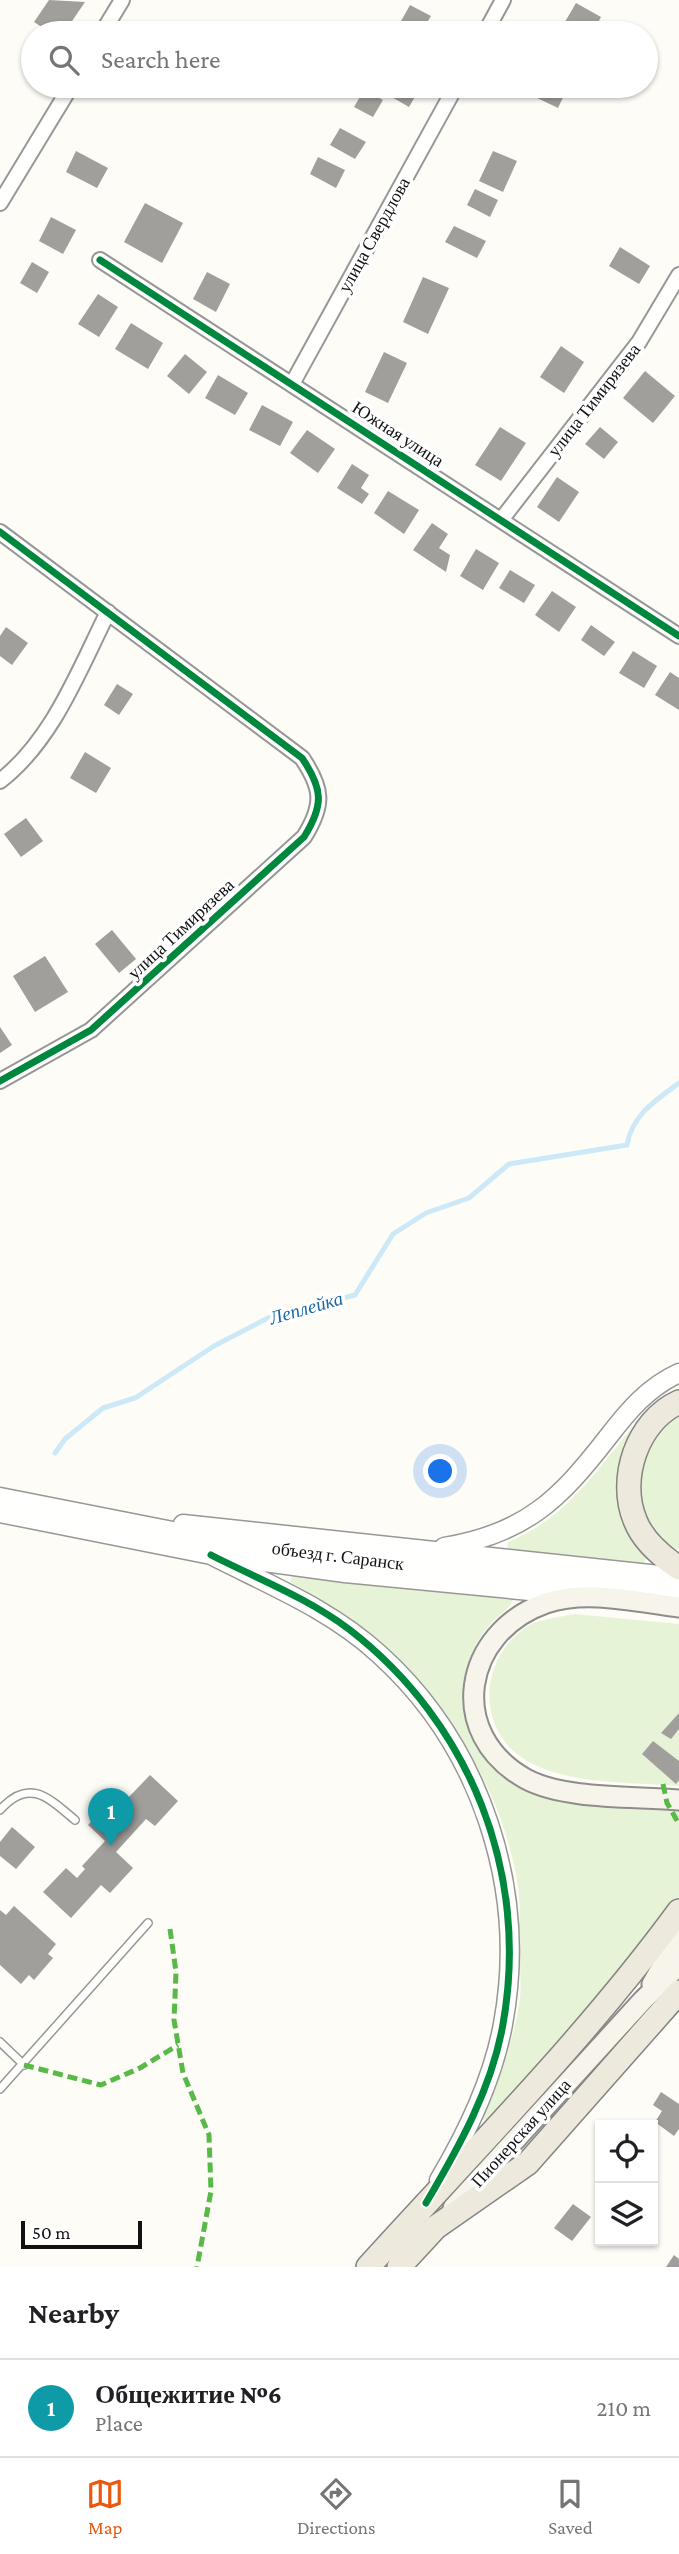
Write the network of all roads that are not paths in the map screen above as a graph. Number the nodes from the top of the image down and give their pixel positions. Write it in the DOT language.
graph roads {
  1 [pos="122,0"];
  2 [pos="503,0"];
  3 [pos="109,21"];
  4 [pos="492,21"];
  5 [pos="64,98"];
  6 [pos="449,98"];
  7 [pos="0,202"];
  8 [pos="100,260"];
  9 [pos="679,275"];
  10 [pos="292,384"];
  11 [pos="501,520"];
  12 [pos="0,532"];
  13 [pos="108,612"];
  14 [pos="679,636"];
  15 [pos="0,781"];
  16 [pos="0,1081"];
  17 [pos="679,1373"];
  18 [pos="679,1402"];
  19 [pos="0,1497"];
  20 [pos="0,1513"];
  21 [pos="110,1520"];
  22 [pos="420,1550"];
  23 [pos="211,1555"];
  24 [pos="679,1568"];
  25 [pos="679,1577"];
  26 [pos="679,1592"];
  27 [pos="585,1597"];
  28 [pos="679,1607"];
  29 [pos="679,1800"];
  30 [pos="0,1810"];
  31 [pos="75,1820"];
  32 [pos="679,1911"];
  33 [pos="148,1923"];
  34 [pos="679,1937"];
  35 [pos="679,1965"];
  36 [pos="679,1992"];
  37 [pos="643,2000"];
  38 [pos="0,2042"];
  39 [pos="24,2065"];
  40 [pos="0,2089"];
  41 [pos="426,2203"];
  42 [pos="436,2227"];
  43 [pos="368,2267"];
  44 [pos="399,2267"];
  1 -- 3 [label="street"];
  2 -- 4 [label="street"];
  5 -- 7 [label="street"];
  6 -- 10 [label="street, улица Свердлова"];
  8 -- 10 [label="street, Южная улица"];
  9 -- 11 [label="street, улица Тимирязева"];
  10 -- 11 [label="street, Южная улица"];
  11 -- 14 [label="street, Южная улица"];
  12 -- 13 [label="street"];
  13 -- 15 [label="street"];
  13 -- 16 [label="street, улица Тимирязева"];
  17 -- 22 [label="street"];
  18 -- 24 [label="main road"];
  19 -- 21 [label="street, объезд г. Саранск"];
  20 -- 23 [label="street"];
  21 -- 22 [label="street"];
  21 -- 26 [label="street, объезд г. Саранск"];
  22 -- 25 [label="street"];
  23 -- 27 [label="street"];
  23 -- 41 [label="street"];
  27 -- 28 [label="main road"];
  27 -- 29 [label="main road"];
  30 -- 31 [label="lane"];
  32 -- 41 [label="main road"];
  33 -- 39 [label="lane"];
  34 -- 37 [label="main road"];
  35 -- 37 [label="main road"];
  36 -- 42 [label="main road"];
  37 -- 42 [label="main road, Пионерская улица"];
  38 -- 39 [label="lane"];
  39 -- 40 [label="lane"];
  41 -- 43 [label="main road"];
  42 -- 44 [label="main road, Пионерская улица"];
}
